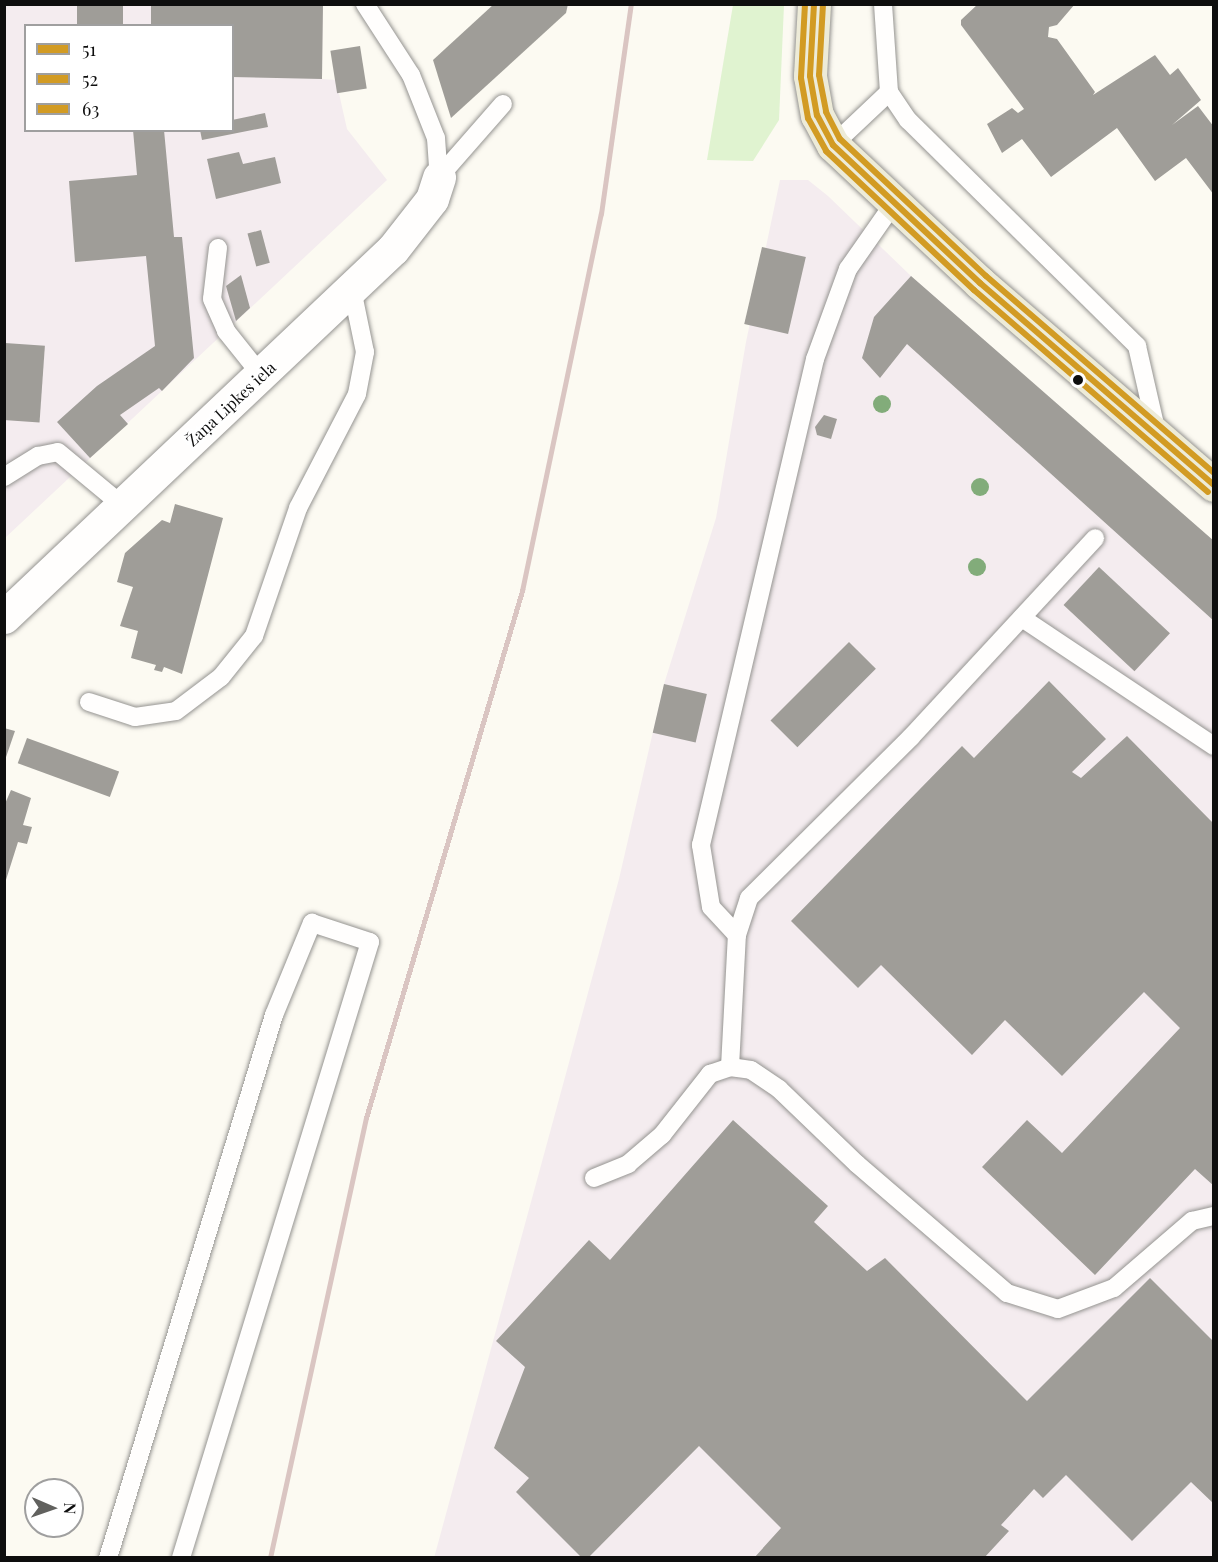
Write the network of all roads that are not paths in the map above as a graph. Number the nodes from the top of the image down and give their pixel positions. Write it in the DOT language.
graph roads {
  1 [pos="365,4"];
  2 [pos="813,4"];
  3 [pos="883,4"];
  4 [pos="889,92"];
  5 [pos="503,104"];
  6 [pos="833,145"];
  7 [pos="438,177"];
  8 [pos="894,203"];
  9 [pos="218,248"];
  10 [pos="352,289"];
  11 [pos="262,376"];
  12 [pos="1158,436"];
  13 [pos="4,477"];
  14 [pos="1212,480"];
  15 [pos="123,506"];
  16 [pos="1095,538"];
  17 [pos="4,617"];
  18 [pos="1022,618"];
  19 [pos="89,702"];
  20 [pos="1214,746"];
  21 [pos="737,935"];
  22 [pos="730,1067"];
  23 [pos="594,1178"];
  24 [pos="1214,1216"];
  25 [pos="108,1557"];
  26 [pos="181,1557"];
  1 -- 7 [label="lane"];
  2 -- 6 [label="main road"];
  3 -- 4 [label="lane"];
  4 -- 6 [label="lane"];
  4 -- 12 [label="lane"];
  5 -- 7 [label="lane"];
  6 -- 8 [label="main road"];
  7 -- 10 [label="street, Žaņa Lipkes iela"];
  8 -- 12 [label="main road"];
  8 -- 21 [label="lane"];
  9 -- 11 [label="lane"];
  10 -- 11 [label="street, Žaņa Lipkes iela"];
  10 -- 19 [label="lane"];
  11 -- 15 [label="street, Žaņa Lipkes iela"];
  12 -- 14 [label="main road"];
  13 -- 15 [label="lane"];
  15 -- 17 [label="street, Žaņa Lipkes iela"];
  16 -- 18 [label="lane"];
  18 -- 20 [label="lane"];
  18 -- 21 [label="lane"];
  21 -- 22 [label="lane"];
  22 -- 23 [label="lane"];
  22 -- 24 [label="lane"];
  25 -- 26 [label="lane"];
}
